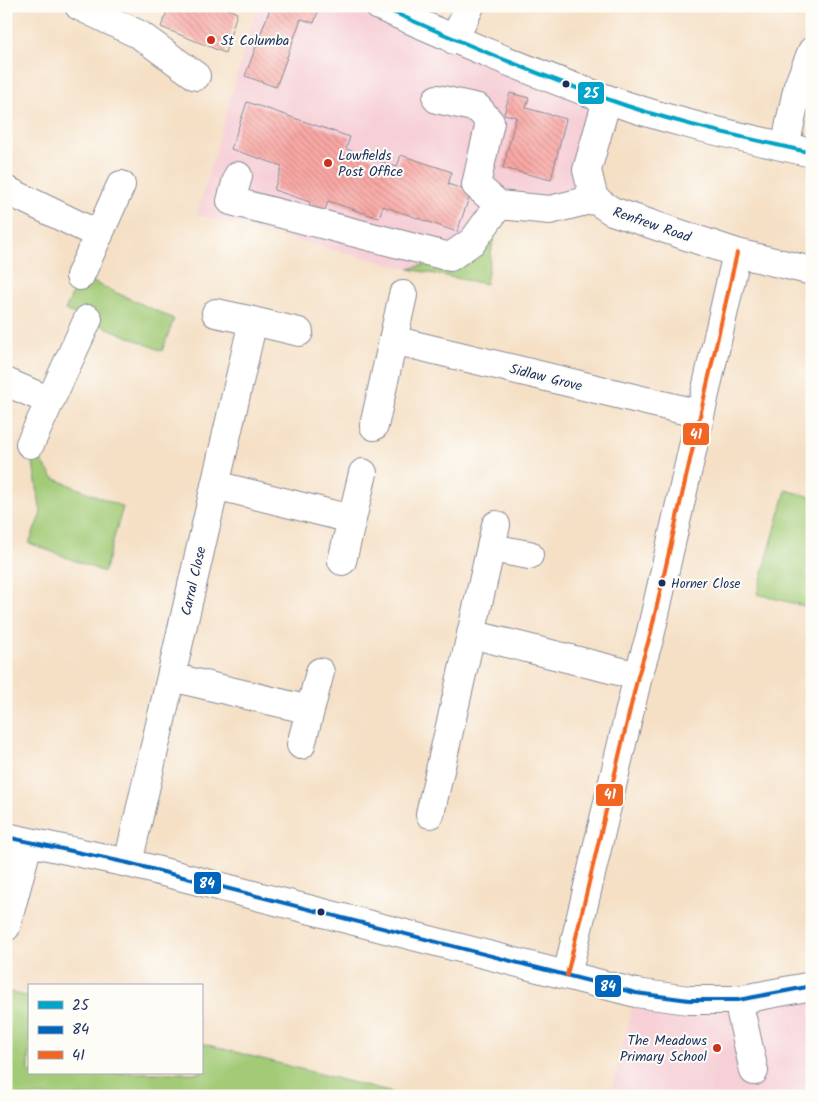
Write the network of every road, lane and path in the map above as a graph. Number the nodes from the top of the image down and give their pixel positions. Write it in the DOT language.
graph roads {
  1 [pos="379,6"];
  2 [pos="470,6"];
  3 [pos="84,8"];
  4 [pos="454,40"];
  5 [pos="812,51"];
  6 [pos="196,76"];
  7 [pos="437,99"];
  8 [pos="607,100"];
  9 [pos="785,147"];
  10 [pos="812,153"];
  11 [pos="238,176"];
  12 [pos="121,185"];
  13 [pos="6,190"];
  14 [pos="594,199"];
  15 [pos="499,205"];
  16 [pos="99,235"];
  17 [pos="737,253"];
  18 [pos="812,271"];
  19 [pos="80,276"];
  20 [pos="403,295"];
  21 [pos="216,313"];
  22 [pos="88,319"];
  23 [pos="253,321"];
  24 [pos="299,332"];
  25 [pos="393,340"];
  26 [pos="6,382"];
  27 [pos="50,401"];
  28 [pos="700,414"];
  29 [pos="374,426"];
  30 [pos="30,444"];
  31 [pos="362,473"];
  32 [pos="215,485"];
  33 [pos="351,519"];
  34 [pos="529,555"];
  35 [pos="342,561"];
  36 [pos="471,634"];
  37 [pos="320,672"];
  38 [pos="638,676"];
  39 [pos="171,677"];
  40 [pos="310,710"];
  41 [pos="301,745"];
  42 [pos="430,814"];
  43 [pos="16,839"];
  44 [pos="128,863"];
  45 [pos="6,927"];
  46 [pos="567,975"];
  47 [pos="812,986"];
  48 [pos="738,1000"];
  49 [pos="754,1071"];
  1 -- 4 [label="street"];
  2 -- 4 [label="street"];
  3 -- 6 [label="street"];
  4 -- 8 [label="street"];
  5 -- 9 [label="street"];
  7 -- 15 [label="street"];
  8 -- 9 [label="street"];
  8 -- 14 [label="street"];
  9 -- 10 [label="street"];
  11 -- 15 [label="street"];
  12 -- 16 [label="street"];
  13 -- 16 [label="street"];
  14 -- 15 [label="street"];
  14 -- 17 [label="street, Renfrew Road"];
  16 -- 19 [label="street"];
  17 -- 18 [label="street, Renfrew Road"];
  17 -- 28 [label="street"];
  20 -- 25 [label="street"];
  21 -- 23 [label="street"];
  22 -- 27 [label="street"];
  23 -- 24 [label="street"];
  23 -- 32 [label="street, Carral Close"];
  25 -- 28 [label="street, Sidlaw Grove"];
  25 -- 29 [label="street"];
  26 -- 27 [label="street"];
  27 -- 30 [label="street"];
  28 -- 38 [label="street"];
  31 -- 33 [label="street"];
  32 -- 33 [label="street"];
  32 -- 39 [label="street, Carral Close"];
  33 -- 35 [label="street"];
  34 -- 36 [label="street"];
  36 -- 38 [label="street"];
  36 -- 42 [label="street"];
  37 -- 40 [label="street"];
  38 -- 46 [label="street"];
  39 -- 40 [label="street"];
  39 -- 44 [label="street, Carral Close"];
  40 -- 41 [label="street"];
  43 -- 44 [label="street"];
  43 -- 45 [label="street"];
  44 -- 46 [label="street"];
  46 -- 48 [label="street"];
  47 -- 48 [label="street"];
  48 -- 49 [label="street"];
}
